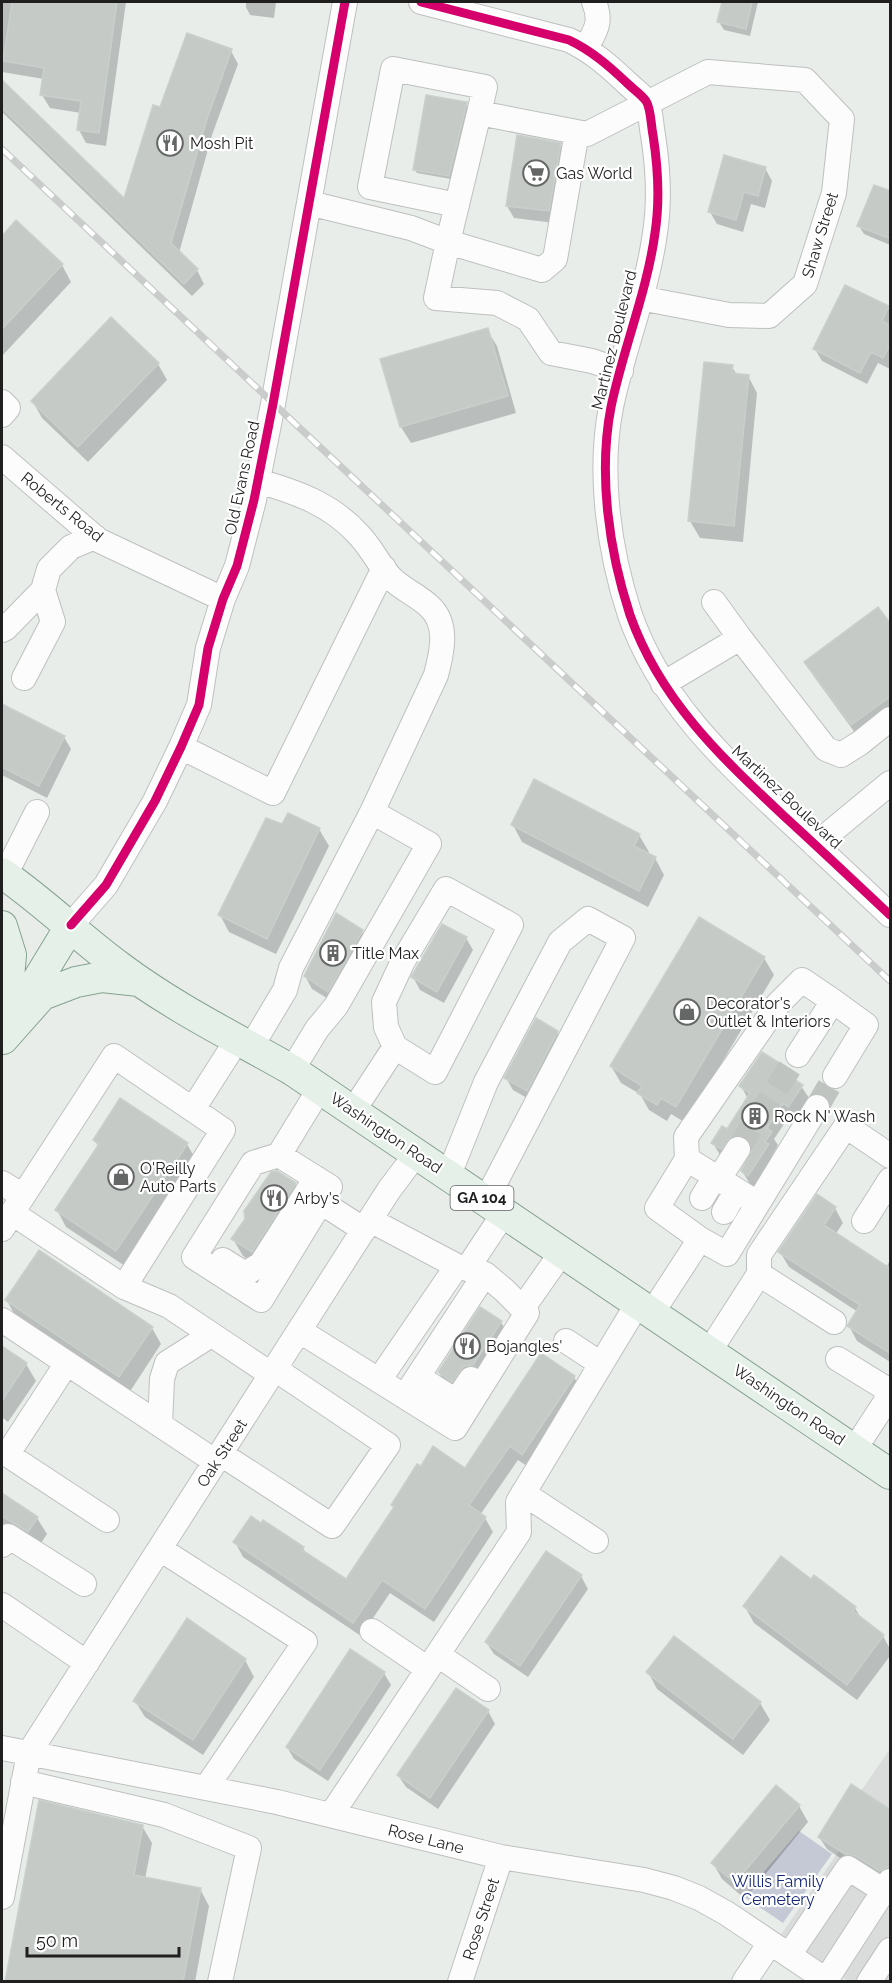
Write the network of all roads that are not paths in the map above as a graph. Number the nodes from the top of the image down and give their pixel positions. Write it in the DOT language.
graph roads {
  1 [pos="345,2"];
  2 [pos="421,2"];
  3 [pos="594,2"];
  4 [pos="487,9"];
  5 [pos="586,48"];
  6 [pos="647,102"];
  7 [pos="479,113"];
  8 [pos="577,132"];
  9 [pos="309,203"];
  10 [pos="457,205"];
  11 [pos="448,242"];
  12 [pos="640,298"];
  13 [pos="621,371"];
  14 [pos="2,402"];
  15 [pos="2,415"];
  16 [pos="6,469"];
  17 [pos="258,481"];
  18 [pos="95,537"];
  19 [pos="384,568"];
  20 [pos="43,590"];
  21 [pos="223,599"];
  22 [pos="714,602"];
  23 [pos="2,630"];
  24 [pos="740,638"];
  25 [pos="24,678"];
  26 [pos="663,684"];
  27 [pos="891,719"];
  28 [pos="181,747"];
  29 [pos="891,783"];
  30 [pos="37,812"];
  31 [pos="372,812"];
  32 [pos="815,844"];
  33 [pos="3,874"];
  34 [pos="891,915"];
  35 [pos="71,925"];
  36 [pos="2,926"];
  37 [pos="141,981"];
  38 [pos="833,1001"];
  39 [pos="2,1040"];
  40 [pos="244,1043"];
  41 [pos="395,1047"];
  42 [pos="798,1055"];
  43 [pos="292,1070"];
  44 [pos="835,1076"];
  45 [pos="320,1088"];
  46 [pos="817,1107"];
  47 [pos="193,1109"];
  48 [pos="353,1111"];
  49 [pos="738,1149"];
  50 [pos="416,1154"];
  51 [pos="279,1155"];
  52 [pos="891,1156"];
  53 [pos="687,1159"];
  54 [pos="248,1172"];
  55 [pos="448,1177"];
  56 [pos="316,1178"];
  57 [pos="891,1180"];
  58 [pos="2,1183"];
  59 [pos="732,1188"];
  60 [pos="321,1202"];
  61 [pos="495,1206"];
  62 [pos="12,1213"];
  63 [pos="704,1221"];
  64 [pos="864,1221"];
  65 [pos="367,1225"];
  66 [pos="562,1252"];
  67 [pos="470,1270"];
  68 [pos="759,1274"];
  69 [pos="124,1287"];
  70 [pos="645,1308"];
  71 [pos="525,1311"];
  72 [pos="2,1320"];
  73 [pos="834,1322"];
  74 [pos="300,1330"];
  75 [pos="212,1335"];
  76 [pos="566,1341"];
  77 [pos="709,1352"];
  78 [pos="838,1359"];
  79 [pos="67,1363"];
  80 [pos="601,1364"];
  81 [pos="273,1372"];
  82 [pos="379,1380"];
  83 [pos="411,1387"];
  84 [pos="891,1393"];
  85 [pos="160,1425"];
  86 [pos="3,1450"];
  87 [pos="854,1450"];
  88 [pos="218,1458"];
  89 [pos="891,1474"];
  90 [pos="524,1493"];
  91 [pos="107,1520"];
  92 [pos="597,1541"];
  93 [pos="2,1545"];
  94 [pos="160,1550"];
  95 [pos="84,1584"];
  96 [pos="2,1605"];
  97 [pos="372,1631"];
  98 [pos="433,1662"];
  99 [pos="87,1663"];
  100 [pos="488,1689"];
  101 [pos="2,1748"];
  102 [pos="29,1753"];
  103 [pos="23,1782"];
  104 [pos="206,1788"];
  105 [pos="331,1815"];
  106 [pos="501,1857"];
  107 [pos="887,1886"];
  108 [pos="2,1897"];
  109 [pos="779,1949"];
  110 [pos="891,1950"];
  111 [pos="823,1980"];
  112 [pos="220,1982"];
  113 [pos="460,1982"];
  114 [pos="744,1982"];
  115 [pos="869,1982"];
  1 -- 9 [label="street, Old Evans Road"];
  2 -- 4 [label="street"];
  3 -- 5 [label="street"];
  4 -- 5 [label="street"];
  5 -- 6 [label="street"];
  6 -- 8 [label="street, Shaw Street"];
  6 -- 12 [label="street, Martinez Boulevard"];
  6 -- 12 [label="street, Shaw Street"];
  7 -- 8 [label="street"];
  7 -- 10 [label="street"];
  7 -- 10 [label="street"];
  8 -- 11 [label="street"];
  9 -- 11 [label="street"];
  9 -- 17 [label="street, Old Evans Road"];
  10 -- 11 [label="street"];
  11 -- 13 [label="street"];
  12 -- 13 [label="street, Martinez Boulevard"];
  13 -- 26 [label="street, Martinez Boulevard"];
  14 -- 15 [label="street"];
  16 -- 18 [label="street, Roberts Road"];
  17 -- 19 [label="street"];
  17 -- 21 [label="street, Old Evans Road"];
  18 -- 20 [label="street"];
  18 -- 21 [label="street, Roberts Road"];
  19 -- 28 [label="street"];
  19 -- 31 [label="street"];
  20 -- 23 [label="street"];
  20 -- 25 [label="street"];
  21 -- 28 [label="street, Old Evans Road"];
  22 -- 24 [label="street"];
  24 -- 26 [label="street"];
  24 -- 27 [label="street"];
  26 -- 32 [label="street, Martinez Boulevard"];
  28 -- 35 [label="street, Old Evans Road"];
  29 -- 32 [label="street"];
  30 -- 33 [label="street"];
  31 -- 40 [label="street"];
  31 -- 43 [label="street"];
  32 -- 34 [label="street, Martinez Boulevard"];
  33 -- 35 [label="main road, Washington Road / GA 104"];
  35 -- 37 [label="main road, Washington Road / GA 104"];
  35 -- 39 [label="main road"];
  36 -- 39 [label="main road"];
  37 -- 39 [label="main road"];
  37 -- 40 [label="main road, Washington Road / GA 104"];
  38 -- 42 [label="street"];
  38 -- 44 [label="street"];
  38 -- 53 [label="street"];
  40 -- 43 [label="main road, Washington Road / GA 104"];
  40 -- 47 [label="street"];
  41 -- 41 [label="street"];
  41 -- 48 [label="street"];
  43 -- 45 [label="main road, Washington Road / GA 104"];
  45 -- 48 [label="main road, Washington Road / GA 104"];
  45 -- 51 [label="street"];
  46 -- 59 [label="street"];
  47 -- 62 [label="street"];
  47 -- 69 [label="street"];
  48 -- 50 [label="main road, Washington Road / GA 104"];
  49 -- 59 [label="street"];
  50 -- 55 [label="main road, Washington Road / GA 104"];
  50 -- 65 [label="street, Oak Street"];
  51 -- 54 [label="street"];
  51 -- 56 [label="street"];
  52 -- 68 [label="street"];
  53 -- 59 [label="street"];
  53 -- 63 [label="street"];
  54 -- 56 [label="street"];
  54 -- 60 [label="street"];
  55 -- 61 [label="main road, Washington Road / GA 104"];
  55 -- 61 [label="street"];
  56 -- 60 [label="street"];
  57 -- 64 [label="street"];
  58 -- 62 [label="street"];
  59 -- 63 [label="street"];
  59 -- 63 [label="street"];
  60 -- 65 [label="street"];
  61 -- 66 [label="main road, Washington Road / GA 104"];
  61 -- 67 [label="street"];
  62 -- 69 [label="street"];
  63 -- 70 [label="street"];
  65 -- 67 [label="street"];
  65 -- 74 [label="street, Oak Street"];
  66 -- 70 [label="main road, Washington Road / GA 104"];
  66 -- 71 [label="street"];
  67 -- 71 [label="street"];
  67 -- 82 [label="street"];
  67 -- 83 [label="street"];
  68 -- 73 [label="street"];
  68 -- 77 [label="street"];
  69 -- 75 [label="street"];
  70 -- 77 [label="main road, Washington Road / GA 104"];
  70 -- 80 [label="street"];
  71 -- 83 [label="street"];
  72 -- 79 [label="street"];
  74 -- 81 [label="street, Oak Street"];
  74 -- 82 [label="street"];
  75 -- 81 [label="street"];
  75 -- 85 [label="street"];
  76 -- 80 [label="street"];
  77 -- 87 [label="main road, Washington Road / GA 104"];
  78 -- 84 [label="street"];
  79 -- 85 [label="street"];
  79 -- 86 [label="street"];
  80 -- 90 [label="street"];
  81 -- 88 [label="street, Oak Street"];
  81 -- 88 [label="street"];
  82 -- 83 [label="street"];
  84 -- 87 [label="street"];
  85 -- 88 [label="street"];
  86 -- 91 [label="street"];
  87 -- 89 [label="main road, Washington Road / GA 104"];
  88 -- 94 [label="street, Oak Street"];
  90 -- 92 [label="street"];
  90 -- 98 [label="street"];
  93 -- 95 [label="street"];
  94 -- 99 [label="street, Oak Street"];
  94 -- 104 [label="street"];
  96 -- 99 [label="street"];
  97 -- 98 [label="street"];
  98 -- 100 [label="street"];
  98 -- 105 [label="street"];
  99 -- 102 [label="street, Oak Street"];
  101 -- 102 [label="street, Rose Lane"];
  102 -- 103 [label="street"];
  102 -- 104 [label="street, Rose Lane"];
  103 -- 108 [label="street"];
  103 -- 112 [label="street"];
  104 -- 105 [label="street, Rose Lane"];
  105 -- 106 [label="street, Rose Lane"];
  106 -- 109 [label="street, Rose Lane"];
  106 -- 113 [label="street, Rose Street"];
  107 -- 109 [label="street"];
  107 -- 111 [label="street"];
  109 -- 111 [label="street, Rose Lane"];
  109 -- 114 [label="street"];
  110 -- 115 [label="street"];
}
